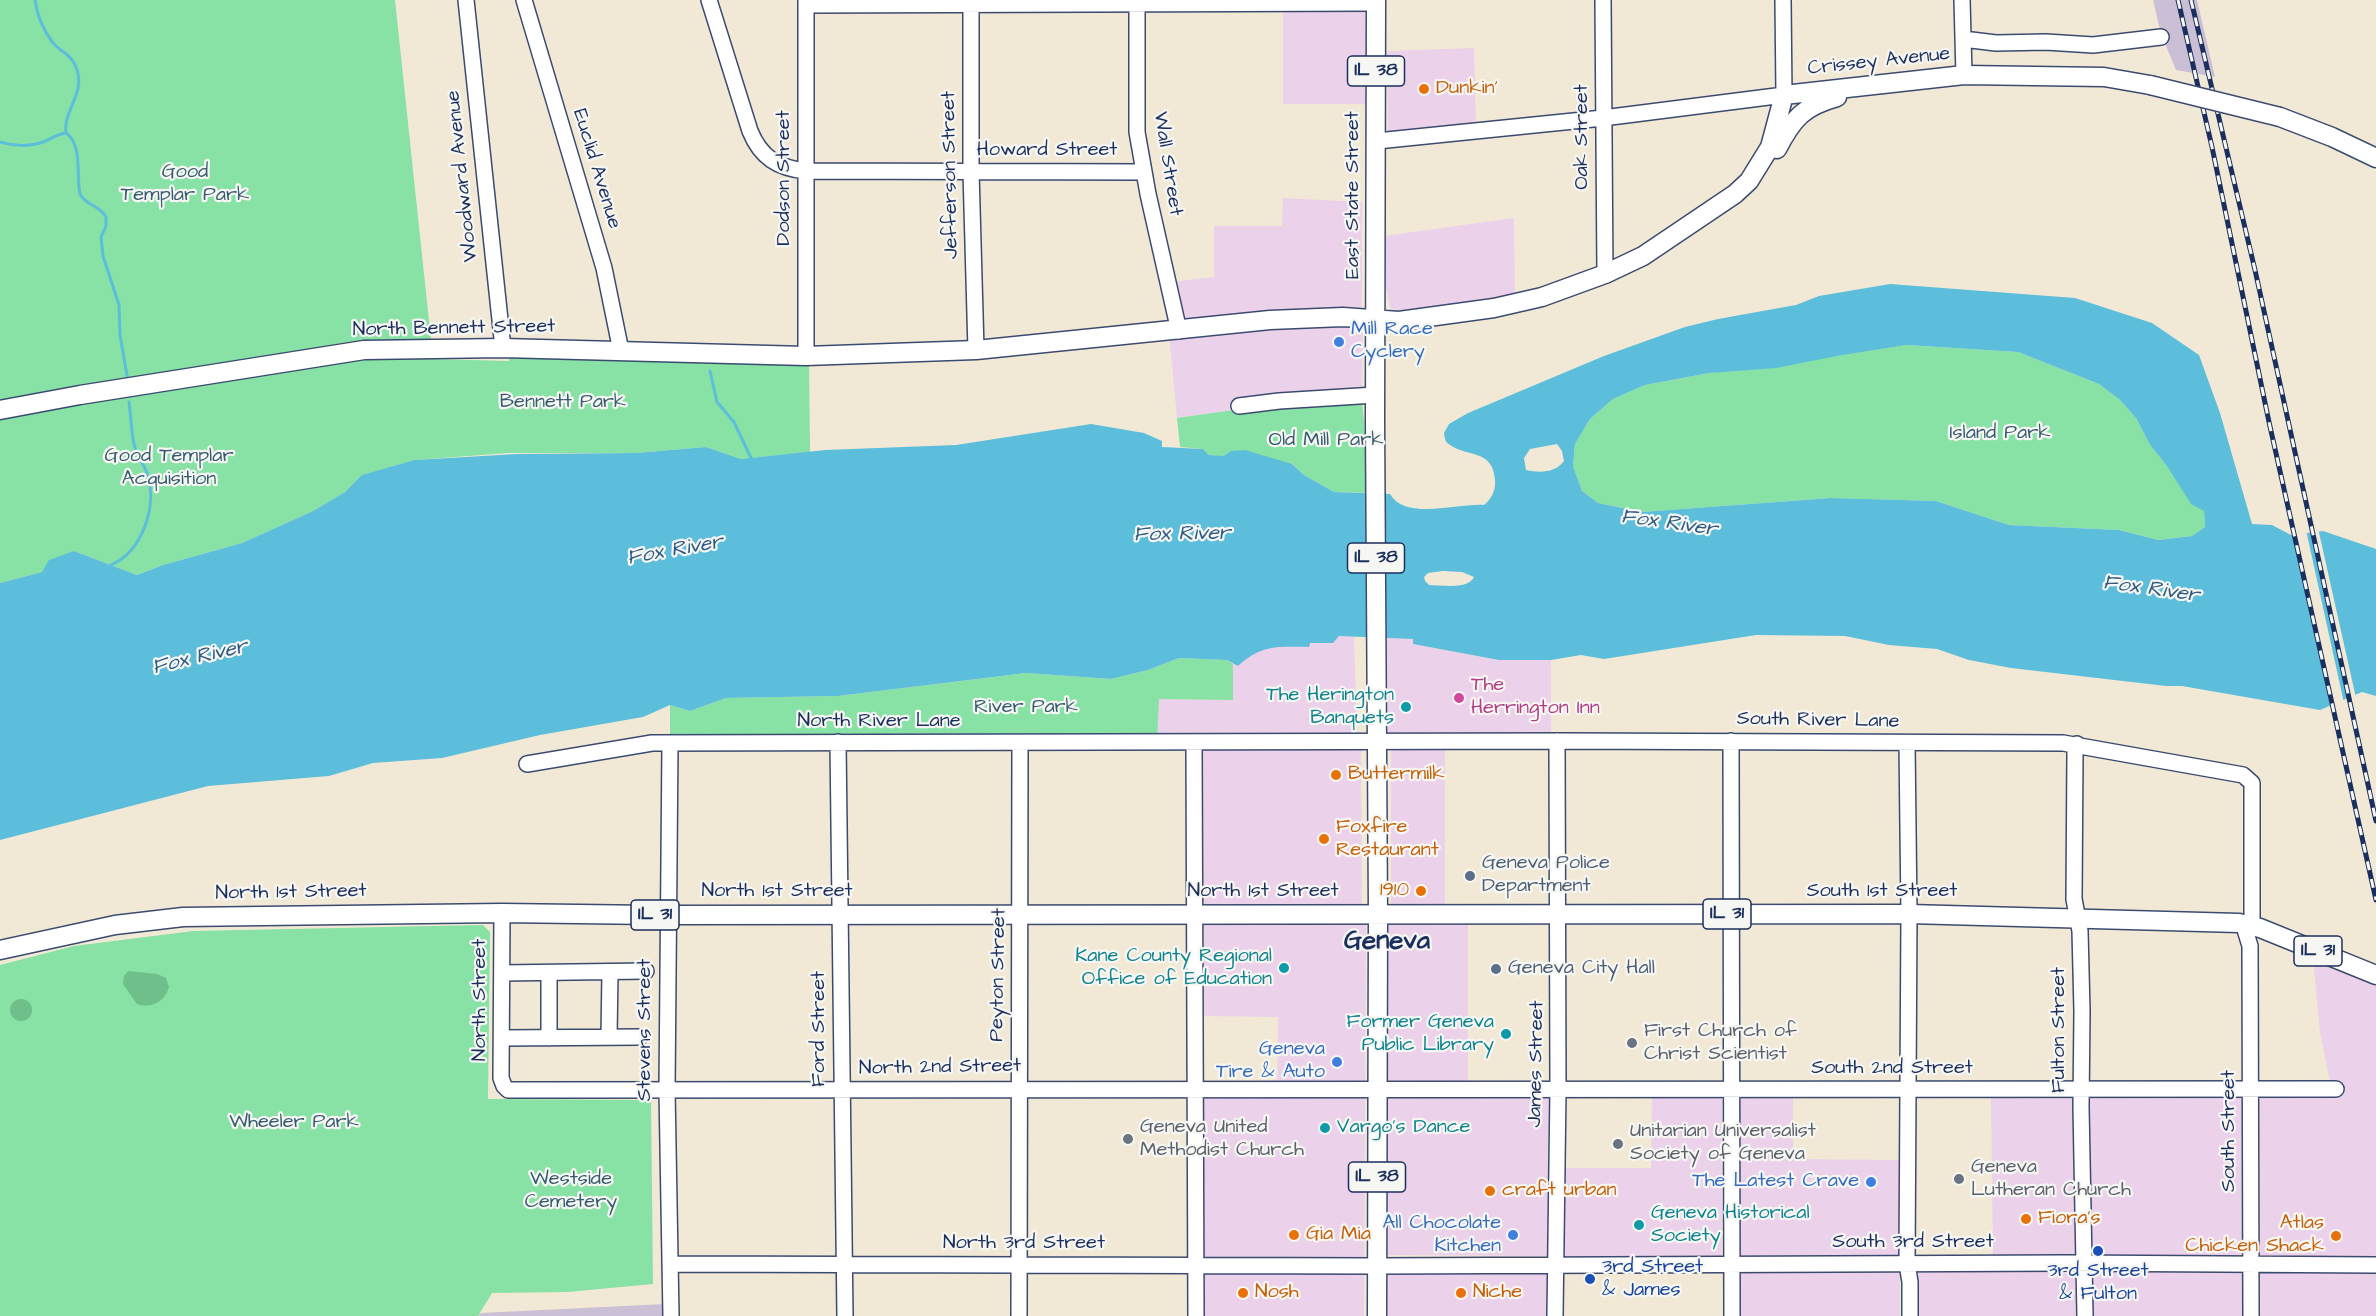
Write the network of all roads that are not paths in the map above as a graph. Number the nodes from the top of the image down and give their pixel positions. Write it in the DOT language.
graph roads {
  1 [pos="466,0"];
  2 [pos="524,0"];
  3 [pos="709,0"];
  4 [pos="1603,0"];
  5 [pos="1783,0"];
  6 [pos="1962,0"];
  7 [pos="806,2"];
  8 [pos="971,2"];
  9 [pos="1137,2"];
  10 [pos="1376,2"];
  11 [pos="2161,38"];
  12 [pos="1963,39"];
  13 [pos="1964,75"];
  14 [pos="1898,83"];
  15 [pos="1784,95"];
  16 [pos="1603,117"];
  17 [pos="1377,141"];
  18 [pos="2376,158"];
  19 [pos="806,171"];
  20 [pos="1144,171"];
  21 [pos="971,172"];
  22 [pos="1749,181"];
  23 [pos="1605,274"];
  24 [pos="1376,319"];
  25 [pos="1179,331"];
  26 [pos="503,348"];
  27 [pos="976,350"];
  28 [pos="621,351"];
  29 [pos="806,356"];
  30 [pos="1375,395"];
  31 [pos="1239,406"];
  32 [pos="0,411"];
  33 [pos="1377,741"];
  34 [pos="1557,741"];
  35 [pos="1731,741"];
  36 [pos="838,742"];
  37 [pos="1020,743"];
  38 [pos="1194,743"];
  39 [pos="1907,743"];
  40 [pos="670,744"];
  41 [pos="2077,744"];
  42 [pos="527,764"];
  43 [pos="2252,783"];
  44 [pos="502,913"];
  45 [pos="1557,914"];
  46 [pos="1732,914"];
  47 [pos="1909,914"];
  48 [pos="668,915"];
  49 [pos="841,915"];
  50 [pos="1018,915"];
  51 [pos="1195,915"];
  52 [pos="1378,915"];
  53 [pos="2076,917"];
  54 [pos="2252,925"];
  55 [pos="0,950"];
  56 [pos="645,971"];
  57 [pos="610,972"];
  58 [pos="502,973"];
  59 [pos="549,973"];
  60 [pos="2376,975"];
  61 [pos="609,1037"];
  62 [pos="640,1037"];
  63 [pos="502,1038"];
  64 [pos="549,1038"];
  65 [pos="504,1086"];
  66 [pos="1019,1088"];
  67 [pos="1195,1088"];
  68 [pos="1377,1089"];
  69 [pos="1558,1089"];
  70 [pos="2082,1089"];
  71 [pos="2252,1089"];
  72 [pos="2336,1089"];
  73 [pos="667,1090"];
  74 [pos="841,1090"];
  75 [pos="1731,1090"];
  76 [pos="1907,1090"];
  77 [pos="670,1264"];
  78 [pos="1019,1264"];
  79 [pos="1907,1264"];
  80 [pos="2084,1264"];
  81 [pos="1196,1265"];
  82 [pos="1554,1265"];
  83 [pos="1732,1265"];
  84 [pos="2376,1265"];
  85 [pos="845,1266"];
  86 [pos="1377,1266"];
  87 [pos="2251,1266"];
  88 [pos="670,1316"];
  89 [pos="844,1316"];
  90 [pos="1019,1316"];
  91 [pos="1196,1316"];
  92 [pos="1377,1316"];
  93 [pos="1555,1316"];
  94 [pos="1732,1316"];
  95 [pos="1910,1316"];
  96 [pos="2085,1316"];
  97 [pos="2251,1316"];
  1 -- 26 [label="street, Woodward Avenue"];
  2 -- 28 [label="street, Euclid Avenue"];
  3 -- 19 [label="street, Howard Street"];
  4 -- 16 [label="street, Oak Street"];
  5 -- 15 [label="street"];
  6 -- 12 [label="street"];
  7 -- 8 [label="street"];
  7 -- 19 [label="street, Dodson Street"];
  8 -- 9 [label="street"];
  8 -- 21 [label="street, Jefferson Street"];
  9 -- 10 [label="street"];
  9 -- 20 [label="street, Wall Street"];
  10 -- 17 [label="main road, East State Street / IL 38"];
  11 -- 12 [label="street, Crissey Avenue"];
  12 -- 13 [label="street"];
  13 -- 14 [label="main road, Crissey Avenue"];
  13 -- 18 [label="main road, Crissey Avenue, bridge"];
  14 -- 15 [label="main road, Crissey Avenue"];
  14 -- 22 [label="main road, North Bennett Street"];
  15 -- 16 [label="street, Crissey Avenue"];
  15 -- 22 [label="main road"];
  16 -- 17 [label="street, Crissey Avenue"];
  16 -- 23 [label="street, Oak Street"];
  17 -- 24 [label="main road, East State Street / IL 38"];
  19 -- 21 [label="street, Howard Street"];
  19 -- 29 [label="street, Dodson Street"];
  20 -- 21 [label="street, Howard Street"];
  20 -- 25 [label="street, Wall Street"];
  21 -- 27 [label="street, Jefferson Street"];
  22 -- 23 [label="main road, North Bennett Street"];
  23 -- 24 [label="main road, North Bennett Street"];
  24 -- 25 [label="main road, North Bennett Street"];
  24 -- 30 [label="main road, IL 38"];
  25 -- 27 [label="main road, North Bennett Street"];
  26 -- 28 [label="main road, North Bennett Street"];
  26 -- 32 [label="main road, North Bennett Street"];
  27 -- 29 [label="main road, North Bennett Street"];
  28 -- 29 [label="main road, North Bennett Street"];
  30 -- 31 [label="street"];
  30 -- 33 [label="main road, IL 38"];
  33 -- 34 [label="street, South River Lane"];
  33 -- 38 [label="street, North River Lane"];
  33 -- 52 [label="main road, IL 38"];
  34 -- 35 [label="street, South River Lane"];
  34 -- 45 [label="street, James Street"];
  35 -- 39 [label="street, South River Lane"];
  35 -- 46 [label="street"];
  36 -- 37 [label="street, North River Lane"];
  36 -- 40 [label="street, North River Lane"];
  36 -- 49 [label="street, Ford Street"];
  37 -- 38 [label="street, North River Lane"];
  37 -- 50 [label="street, Peyton Street"];
  38 -- 51 [label="street"];
  39 -- 41 [label="street, South River Lane"];
  39 -- 47 [label="street"];
  40 -- 42 [label="street, North River Lane"];
  40 -- 48 [label="street, Stevens Street"];
  41 -- 43 [label="street, South River Lane"];
  41 -- 53 [label="street, Fulton Street"];
  43 -- 54 [label="street, South Street"];
  44 -- 48 [label="main road, North 1st Street / IL 31"];
  44 -- 55 [label="main road, North 1st Street / IL 31"];
  44 -- 58 [label="street, North Street"];
  45 -- 46 [label="main road, South 1st Street / IL 31"];
  45 -- 52 [label="main road, South 1st Street / IL 31"];
  45 -- 69 [label="street, James Street"];
  46 -- 47 [label="main road, South 1st Street / IL 31"];
  46 -- 75 [label="street"];
  47 -- 53 [label="main road, South 1st Street / IL 31"];
  47 -- 76 [label="street"];
  48 -- 49 [label="main road, North 1st Street / IL 31"];
  48 -- 73 [label="street, Stevens Street"];
  49 -- 50 [label="main road, North 1st Street / IL 31"];
  49 -- 74 [label="street, Ford Street"];
  50 -- 51 [label="main road, North 1st Street / IL 31"];
  50 -- 66 [label="street, Peyton Street"];
  51 -- 52 [label="main road, North 1st Street / IL 31"];
  51 -- 67 [label="street"];
  52 -- 68 [label="main road, IL 38"];
  53 -- 54 [label="main road, South 1st Street / IL 31"];
  53 -- 70 [label="street, Fulton Street"];
  54 -- 60 [label="main road, South 1st Street / IL 31"];
  54 -- 71 [label="street, South Street"];
  56 -- 57 [label="street"];
  57 -- 59 [label="street"];
  57 -- 61 [label="street"];
  58 -- 59 [label="street"];
  58 -- 63 [label="street, North Street"];
  59 -- 64 [label="street"];
  61 -- 62 [label="street"];
  61 -- 64 [label="street"];
  63 -- 64 [label="street"];
  63 -- 65 [label="street, North Street"];
  65 -- 73 [label="street, North 2nd Street"];
  66 -- 67 [label="street, North 2nd Street"];
  66 -- 74 [label="street, North 2nd Street"];
  66 -- 78 [label="street, Peyton Street"];
  67 -- 68 [label="street, North 2nd Street"];
  67 -- 81 [label="street"];
  68 -- 69 [label="street, South 2nd Street"];
  68 -- 86 [label="main road, IL 38"];
  69 -- 75 [label="street, South 2nd Street"];
  69 -- 82 [label="street, James Street"];
  70 -- 71 [label="street, South 2nd Street"];
  70 -- 76 [label="street, South 2nd Street"];
  70 -- 80 [label="street, Fulton Street"];
  71 -- 72 [label="street, South 2nd Street"];
  71 -- 87 [label="street, South Street"];
  73 -- 74 [label="street, North 2nd Street"];
  73 -- 77 [label="street, Stevens Street"];
  74 -- 85 [label="street, Ford Street"];
  75 -- 76 [label="street, South 2nd Street"];
  75 -- 83 [label="street"];
  76 -- 79 [label="street"];
  77 -- 85 [label="street, North 3rd Street"];
  77 -- 88 [label="street, Stevens Street"];
  78 -- 81 [label="street, North 3rd Street"];
  78 -- 85 [label="street, North 3rd Street"];
  78 -- 90 [label="street, Peyton Street"];
  79 -- 80 [label="street, South 3rd Street"];
  79 -- 83 [label="street, South 3rd Street"];
  79 -- 95 [label="street"];
  80 -- 87 [label="street, South 3rd Street"];
  80 -- 96 [label="street, Fulton Street"];
  81 -- 86 [label="street, North 3rd Street"];
  81 -- 91 [label="street"];
  82 -- 83 [label="street, South 3rd Street"];
  82 -- 86 [label="street, South 3rd Street"];
  82 -- 93 [label="street, James Street"];
  83 -- 94 [label="street"];
  84 -- 87 [label="street, South 3rd Street"];
  85 -- 89 [label="street, Ford Street"];
  86 -- 92 [label="main road, IL 38"];
  87 -- 97 [label="street, South Street"];
}
